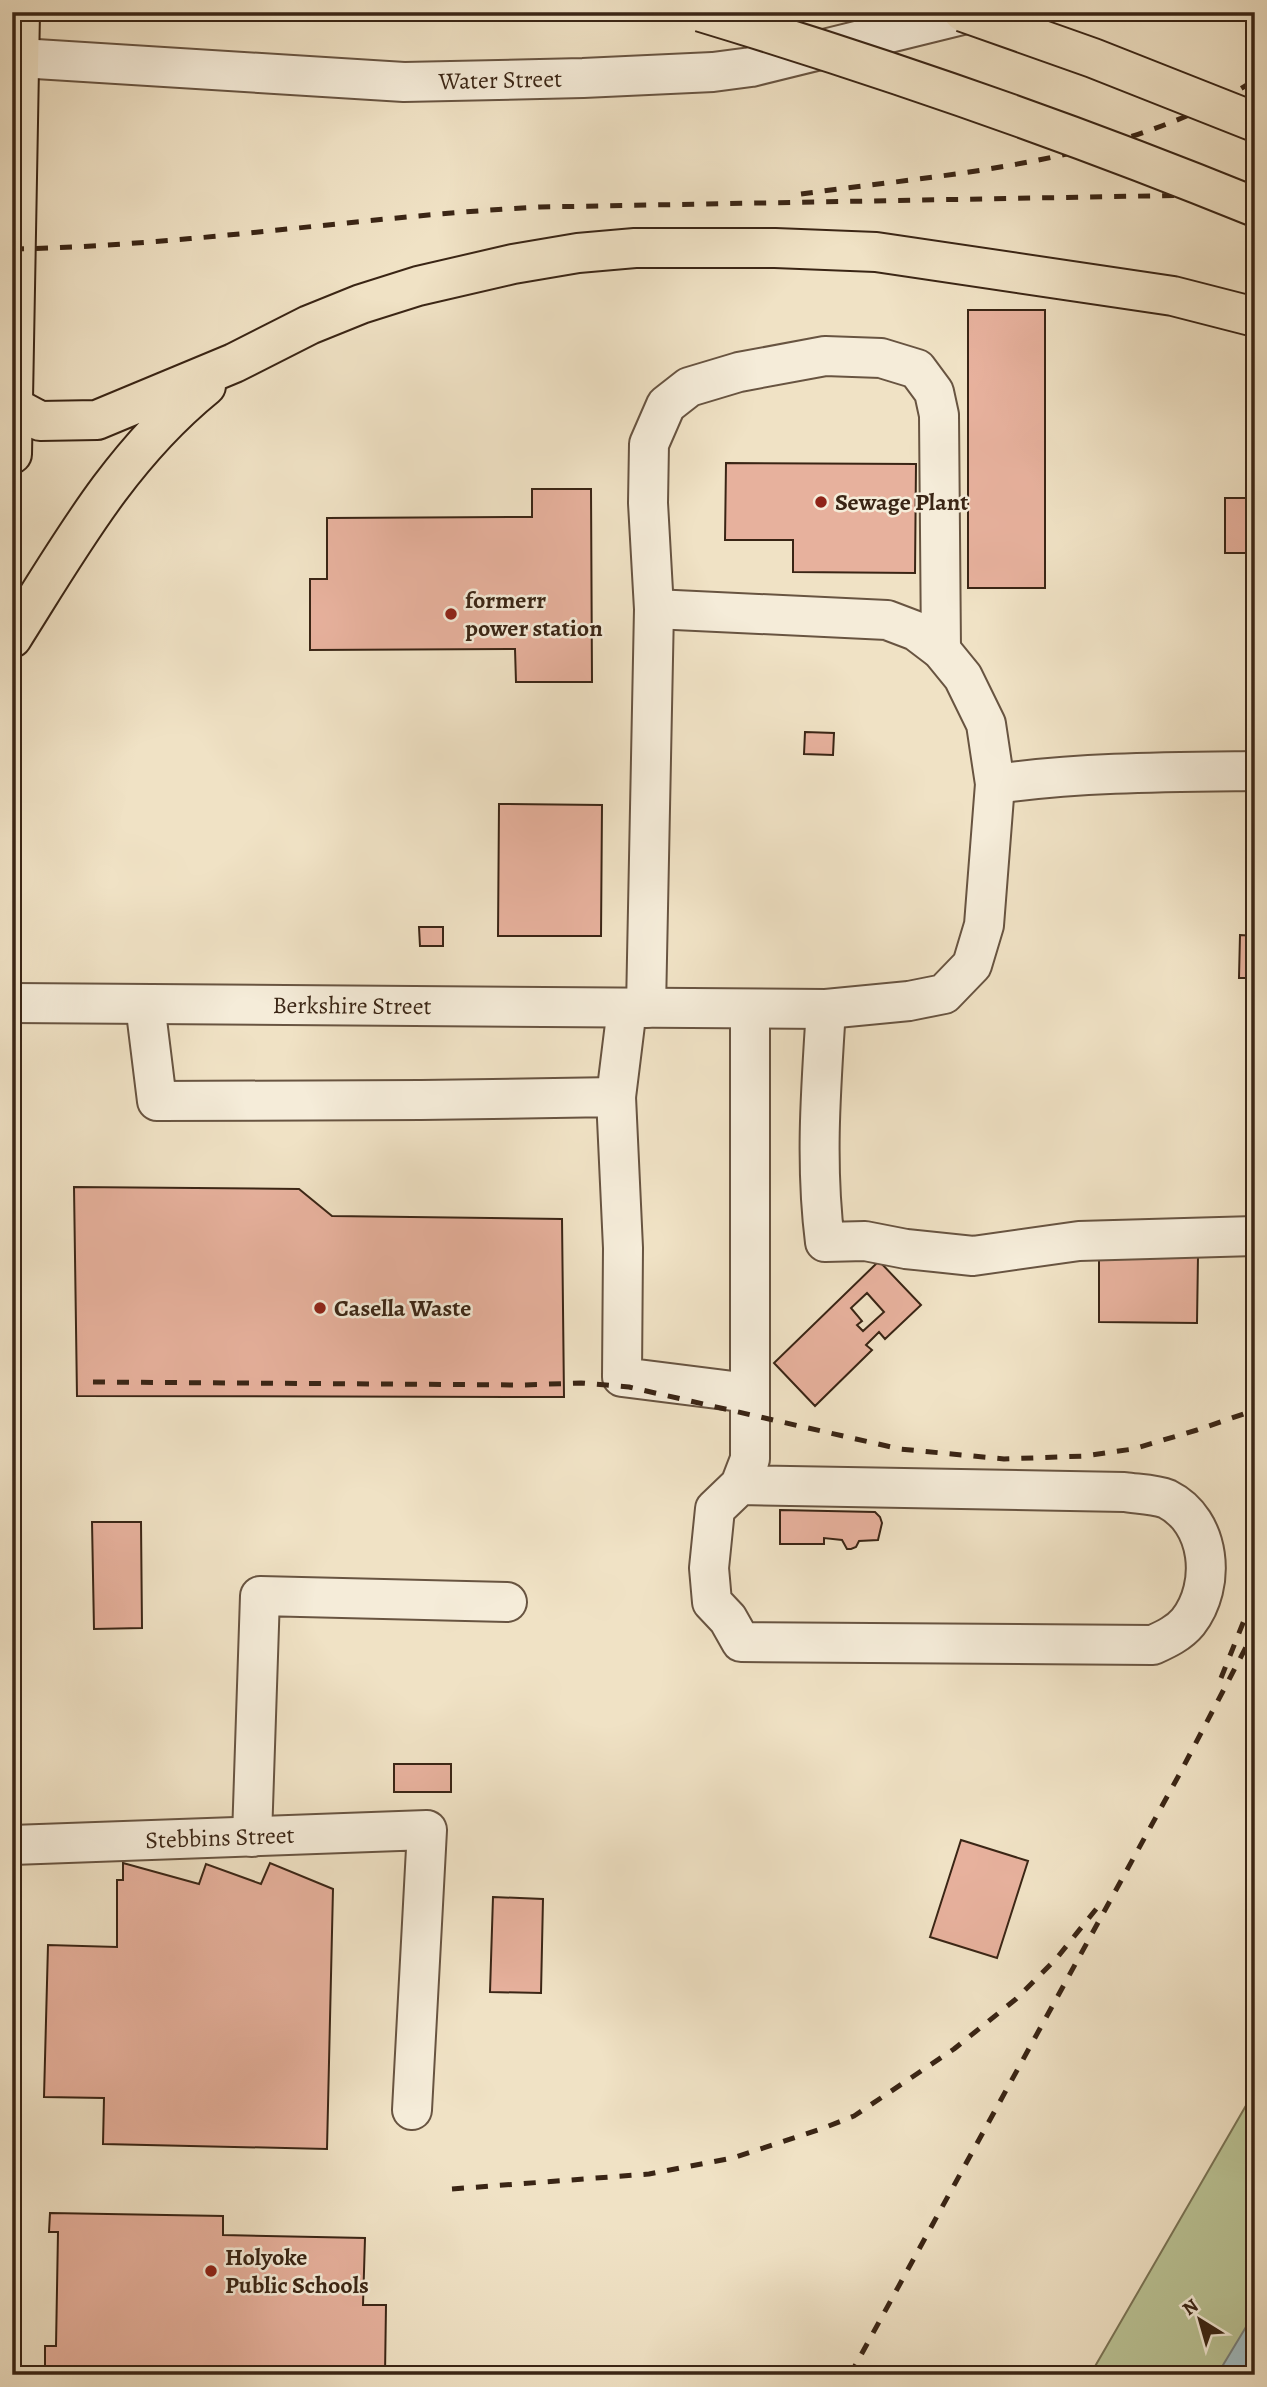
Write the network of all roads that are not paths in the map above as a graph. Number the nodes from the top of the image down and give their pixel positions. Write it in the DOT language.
graph roads {
  1 [pos="20,12"];
  2 [pos="701,12"];
  3 [pos="963,12"];
  4 [pos="974,12"];
  5 [pos="16,58"];
  6 [pos="1255,122"];
  7 [pos="1255,207"];
  8 [pos="1255,317"];
  9 [pos="234,363"];
  10 [pos="13,406"];
  11 [pos="12,454"];
  12 [pos="654,608"];
  13 [pos="12,638"];
  14 [pos="941,650"];
  15 [pos="1255,771"];
  16 [pos="995,784"];
  17 [pos="12,1003"];
  18 [pos="145,1004"];
  19 [pos="636,1008"];
  20 [pos="750,1009"];
  21 [pos="826,1009"];
  22 [pos="616,1097"];
  23 [pos="1255,1236"];
  24 [pos="749,1393"];
  25 [pos="740,1485"];
  26 [pos="508,1602"];
  27 [pos="252,1837"];
  28 [pos="12,1846"];
  29 [pos="412,2110"];
  1 -- 5 [label="main road"];
  2 -- 7 [label="main road, bridge"];
  3 -- 6 [label="main road, bridge"];
  4 -- 5 [label="street, Water Street"];
  5 -- 10 [label="main road"];
  8 -- 9 [label="main road"];
  9 -- 10 [label="main road"];
  9 -- 13 [label="main road"];
  10 -- 11 [label="main road"];
  12 -- 14 [label="street, Berkshire Street"];
  12 -- 14 [label="street"];
  12 -- 19 [label="street"];
  14 -- 16 [label="street, Berkshire Street"];
  15 -- 16 [label="street"];
  16 -- 21 [label="street, Berkshire Street"];
  17 -- 18 [label="street, Berkshire Street"];
  18 -- 19 [label="street, Berkshire Street"];
  18 -- 22 [label="street"];
  19 -- 20 [label="street, Berkshire Street"];
  19 -- 22 [label="street"];
  20 -- 21 [label="street, Berkshire Street"];
  20 -- 24 [label="street"];
  21 -- 23 [label="street"];
  22 -- 24 [label="street"];
  24 -- 25 [label="street"];
  25 -- 25 [label="street"];
  26 -- 27 [label="street"];
  27 -- 28 [label="street, Stebbins Street"];
  27 -- 29 [label="street, Stebbins Street"];
}
